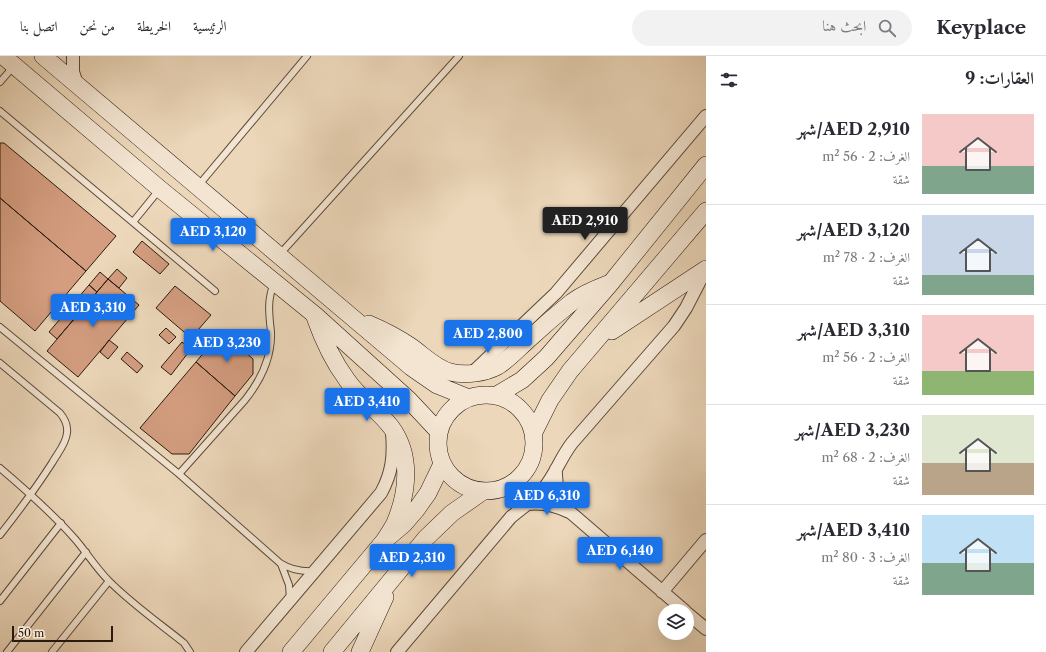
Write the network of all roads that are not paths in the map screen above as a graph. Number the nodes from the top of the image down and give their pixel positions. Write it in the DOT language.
graph roads {
  1 [pos="43,56"];
  2 [pos="73,56"];
  3 [pos="307,56"];
  4 [pos="459,56"];
  5 [pos="9,61"];
  6 [pos="0,82"];
  7 [pos="77,84"];
  8 [pos="0,111"];
  9 [pos="706,116"];
  10 [pos="706,165"];
  11 [pos="197,187"];
  12 [pos="160,189"];
  13 [pos="706,210"];
  14 [pos="133,222"];
  15 [pos="279,255"];
  16 [pos="706,269"];
  17 [pos="274,283"];
  18 [pos="610,284"];
  19 [pos="215,291"];
  20 [pos="315,315"];
  21 [pos="353,318"];
  22 [pos="0,327"];
  23 [pos="595,342"];
  24 [pos="0,364"];
  25 [pos="472,373"];
  26 [pos="495,396"];
  27 [pos="469,398"];
  28 [pos="392,428"];
  29 [pos="439,432"];
  30 [pos="534,432"];
  31 [pos="442,464"];
  32 [pos="0,468"];
  33 [pos="556,468"];
  34 [pos="179,474"];
  35 [pos="482,492"];
  36 [pos="32,495"];
  37 [pos="527,504"];
  38 [pos="570,512"];
  39 [pos="61,523"];
  40 [pos="0,535"];
  41 [pos="706,540"];
  42 [pos="384,541"];
  43 [pos="86,552"];
  44 [pos="280,563"];
  45 [pos="316,571"];
  46 [pos="394,579"];
  47 [pos="109,581"];
  48 [pos="662,592"];
  49 [pos="0,600"];
  50 [pos="290,600"];
  51 [pos="676,604"];
  52 [pos="694,619"];
  53 [pos="706,629"];
  54 [pos="7,652"];
  55 [pos="52,652"];
  56 [pos="190,652"];
  57 [pos="246,652"];
  58 [pos="291,652"];
  59 [pos="332,652"];
  60 [pos="360,652"];
  61 [pos="396,652"];
  1 -- 7 [label="main road"];
  2 -- 7 [label="street"];
  3 -- 11 [label="lane"];
  4 -- 15 [label="lane"];
  5 -- 6 [label="lane"];
  5 -- 12 [label="main road"];
  7 -- 11 [label="main road"];
  8 -- 14 [label="lane"];
  9 -- 25 [label="street"];
  10 -- 18 [label="main road"];
  11 -- 15 [label="main road"];
  12 -- 14 [label="lane"];
  12 -- 17 [label="main road"];
  13 -- 23 [label="main road"];
  14 -- 19 [label="lane"];
  15 -- 21 [label="main road"];
  16 -- 23 [label="main road"];
  16 -- 33 [label="street"];
  17 -- 20 [label="main road"];
  17 -- 34 [label="lane"];
  18 -- 25 [label="main road"];
  18 -- 26 [label="main road"];
  20 -- 28 [label="main road"];
  20 -- 29 [label="main road"];
  21 -- 25 [label="main road"];
  21 -- 27 [label="main road"];
  22 -- 34 [label="lane"];
  23 -- 30 [label="main road"];
  24 -- 36 [label="lane"];
  26 -- 27 [label="main road"];
  26 -- 30 [label="main road"];
  27 -- 29 [label="main road"];
  28 -- 42 [label="main road"];
  28 -- 45 [label="street"];
  29 -- 31 [label="main road"];
  30 -- 35 [label="main road"];
  31 -- 35 [label="main road"];
  31 -- 42 [label="main road"];
  32 -- 36 [label="lane"];
  33 -- 37 [label="street"];
  33 -- 38 [label="street"];
  34 -- 44 [label="lane"];
  35 -- 46 [label="main road"];
  36 -- 39 [label="lane"];
  36 -- 40 [label="lane"];
  37 -- 38 [label="street"];
  37 -- 61 [label="street"];
  38 -- 48 [label="street"];
  39 -- 43 [label="lane"];
  39 -- 49 [label="lane"];
  41 -- 48 [label="street"];
  42 -- 58 [label="main road"];
  43 -- 47 [label="lane"];
  43 -- 54 [label="lane"];
  44 -- 45 [label="lane"];
  44 -- 50 [label="lane"];
  45 -- 50 [label="street"];
  46 -- 59 [label="main road"];
  46 -- 60 [label="main road"];
  47 -- 55 [label="lane"];
  47 -- 56 [label="lane"];
  48 -- 51 [label="street"];
  50 -- 57 [label="street"];
  52 -- 53 [label="street"];
}
